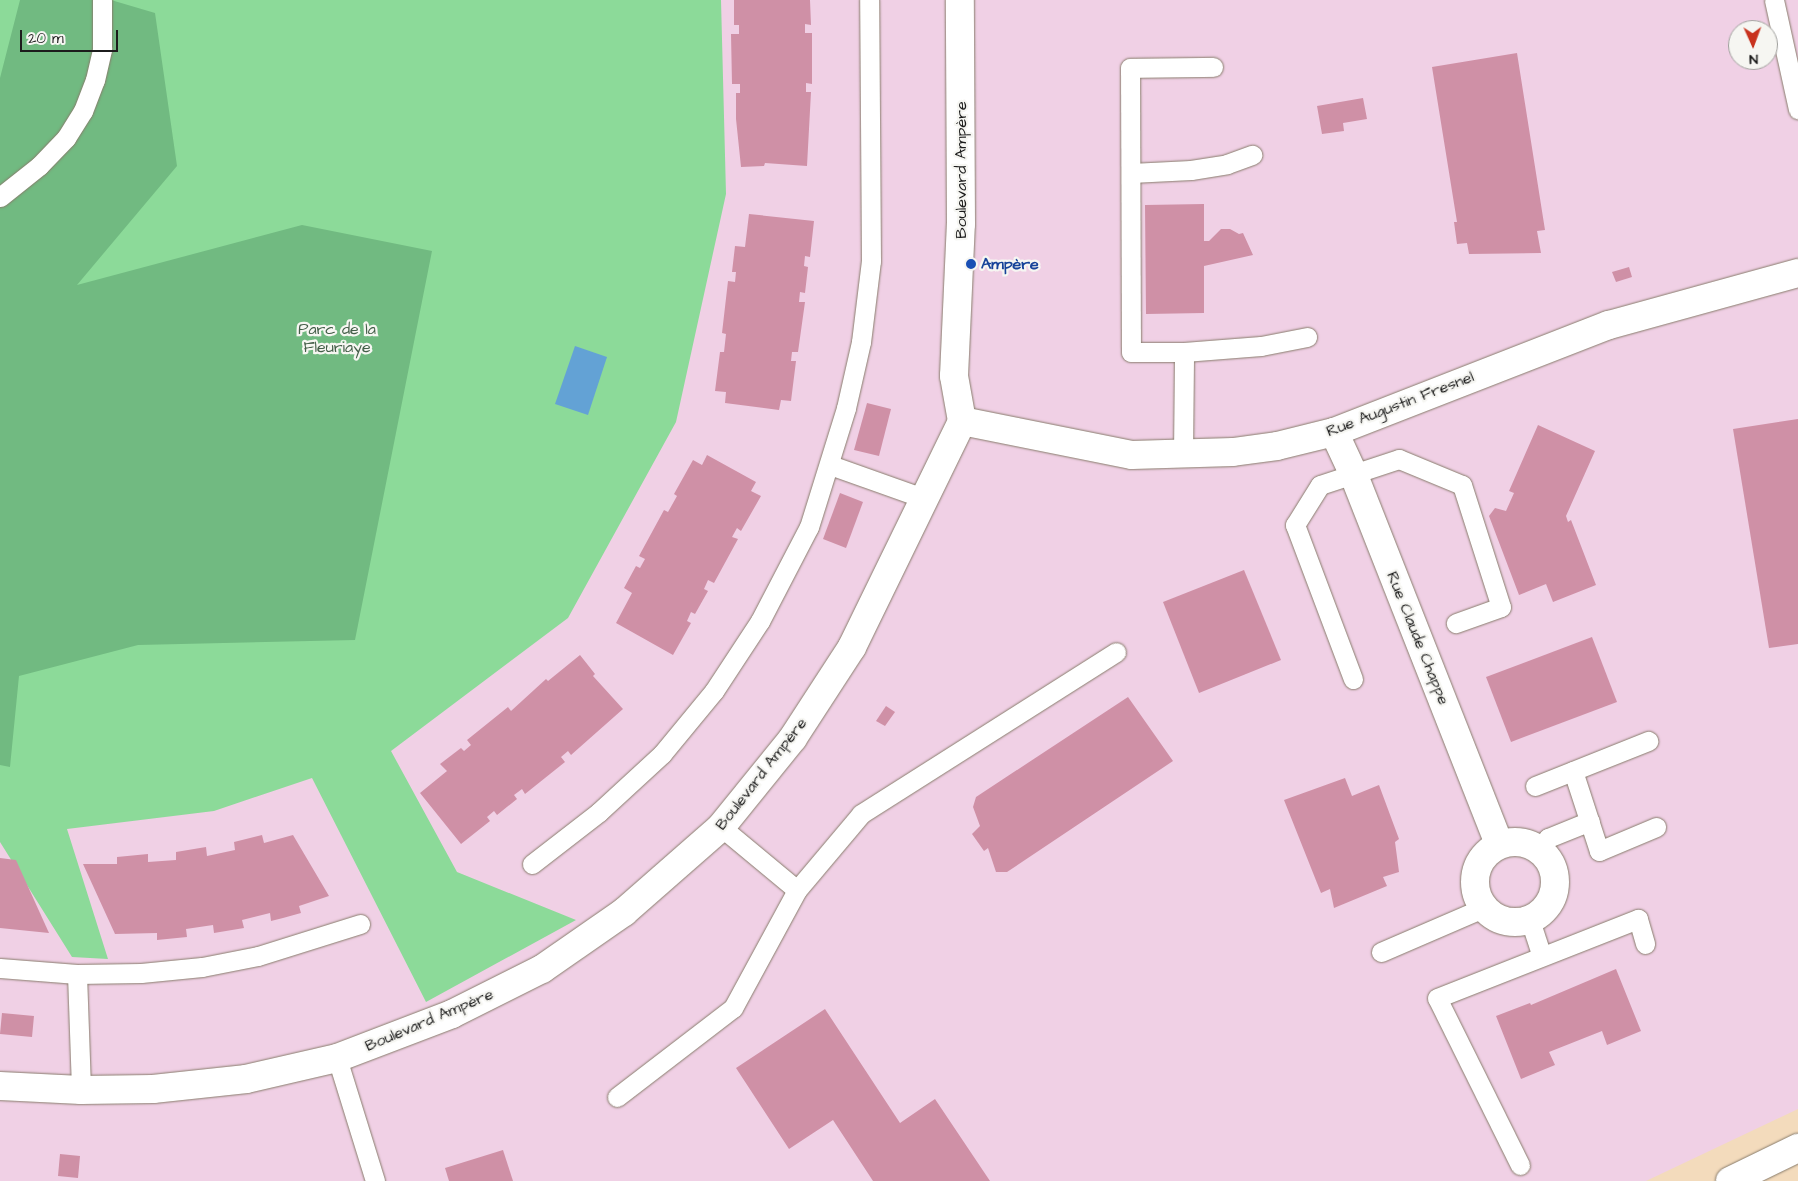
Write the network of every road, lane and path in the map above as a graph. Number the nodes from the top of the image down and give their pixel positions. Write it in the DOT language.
graph roads {
  1 [pos="102,0"];
  2 [pos="869,0"];
  3 [pos="960,0"];
  4 [pos="1774,0"];
  5 [pos="1213,67"];
  6 [pos="1797,100"];
  7 [pos="1252,155"];
  8 [pos="1131,173"];
  9 [pos="0,197"];
  10 [pos="1798,273"];
  11 [pos="1307,337"];
  12 [pos="1184,352"];
  13 [pos="962,421"];
  14 [pos="1334,432"];
  15 [pos="1184,454"];
  16 [pos="830,465"];
  17 [pos="1353,473"];
  18 [pos="923,498"];
  19 [pos="1456,623"];
  20 [pos="1116,652"];
  21 [pos="1353,679"];
  22 [pos="1648,741"];
  23 [pos="1574,771"];
  24 [pos="1535,786"];
  25 [pos="1590,821"];
  26 [pos="721,827"];
  27 [pos="1656,827"];
  28 [pos="1499,844"];
  29 [pos="1540,851"];
  30 [pos="532,864"];
  31 [pos="797,890"];
  32 [pos="1483,908"];
  33 [pos="1530,920"];
  34 [pos="360,924"];
  35 [pos="1645,944"];
  36 [pos="1381,952"];
  37 [pos="1542,956"];
  38 [pos="0,968"];
  39 [pos="77,974"];
  40 [pos="337,1058"];
  41 [pos="0,1086"];
  42 [pos="81,1090"];
  43 [pos="618,1097"];
  44 [pos="1798,1148"];
  45 [pos="1520,1165"];
  46 [pos="375,1181"];
  47 [pos="1730,1181"];
  1 -- 9 [label="lane"];
  2 -- 16 [label="lane"];
  3 -- 13 [label="street, Boulevard Ampère"];
  4 -- 6 [label="lane"];
  5 -- 8 [label="lane"];
  7 -- 8 [label="lane"];
  8 -- 12 [label="lane"];
  10 -- 14 [label="street, Rue Augustin Fresnel"];
  11 -- 12 [label="lane"];
  12 -- 15 [label="lane"];
  13 -- 15 [label="street, Rue Augustin Fresnel"];
  13 -- 18 [label="street, Boulevard Ampère"];
  14 -- 15 [label="street, Rue Augustin Fresnel"];
  14 -- 17 [label="street, Rue Claude Chappe"];
  16 -- 18 [label="lane"];
  16 -- 30 [label="lane"];
  17 -- 19 [label="lane"];
  17 -- 21 [label="lane"];
  17 -- 28 [label="street, Rue Claude Chappe"];
  18 -- 26 [label="street, Boulevard Ampère"];
  20 -- 31 [label="lane"];
  22 -- 23 [label="lane"];
  23 -- 24 [label="lane"];
  23 -- 25 [label="lane"];
  25 -- 27 [label="lane"];
  25 -- 29 [label="lane"];
  26 -- 31 [label="lane"];
  26 -- 40 [label="street, Boulevard Ampère"];
  28 -- 29 [label="street"];
  28 -- 32 [label="street"];
  29 -- 33 [label="street"];
  31 -- 43 [label="lane"];
  32 -- 33 [label="street"];
  32 -- 36 [label="lane"];
  33 -- 37 [label="lane"];
  34 -- 39 [label="lane"];
  35 -- 37 [label="lane"];
  37 -- 45 [label="lane"];
  38 -- 39 [label="lane"];
  39 -- 42 [label="lane"];
  40 -- 42 [label="street, Boulevard Ampère"];
  40 -- 46 [label="lane"];
  41 -- 42 [label="street, Boulevard Ampère"];
  44 -- 47 [label="street"];
}
